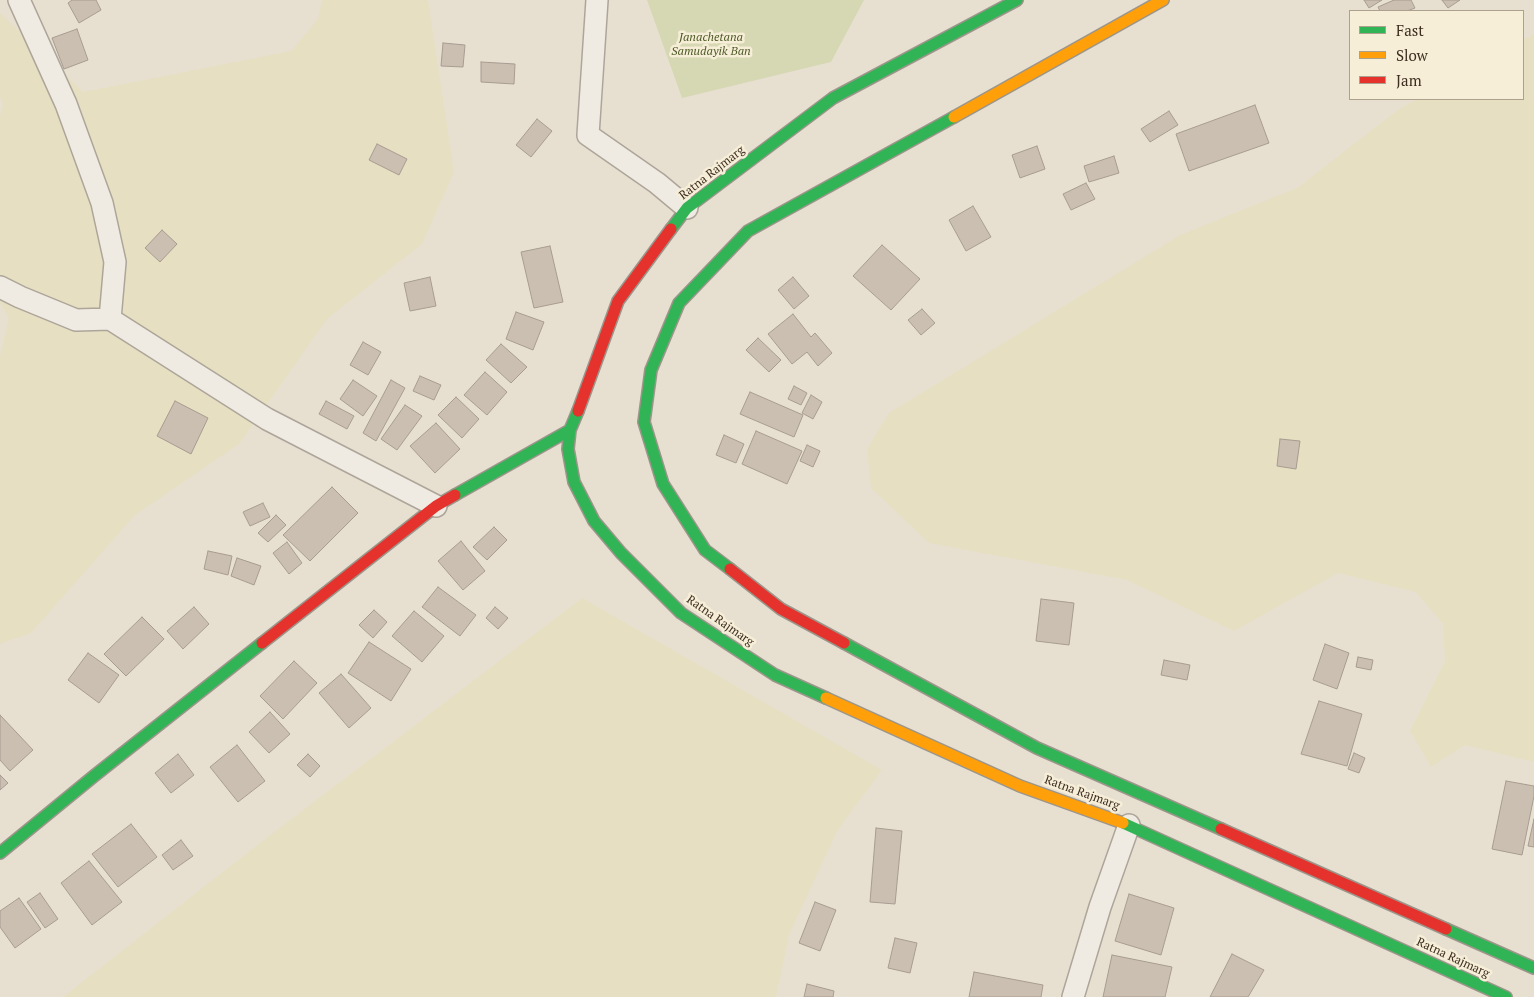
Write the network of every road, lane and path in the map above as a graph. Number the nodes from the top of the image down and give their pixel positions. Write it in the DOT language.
graph roads {
  1 [pos="19,0"];
  2 [pos="597,0"];
  3 [pos="1017,0"];
  4 [pos="1163,0"];
  5 [pos="687,208"];
  6 [pos="0,287"];
  7 [pos="110,320"];
  8 [pos="570,430"];
  9 [pos="436,506"];
  10 [pos="1129,825"];
  11 [pos="0,854"];
  12 [pos="1534,968"];
  13 [pos="1073,997"];
  14 [pos="1506,997"];
  1 -- 7 [label="street"];
  2 -- 5 [label="street"];
  3 -- 5 [label="main road, Ratna Rajmarg"];
  4 -- 12 [label="main road, Ratna Rajmarg"];
  5 -- 8 [label="main road, Ratna Rajmarg"];
  6 -- 7 [label="street"];
  7 -- 9 [label="street"];
  8 -- 9 [label="main road"];
  8 -- 10 [label="main road, Ratna Rajmarg"];
  9 -- 11 [label="main road"];
  10 -- 13 [label="street"];
  10 -- 14 [label="main road, Ratna Rajmarg"];
}
